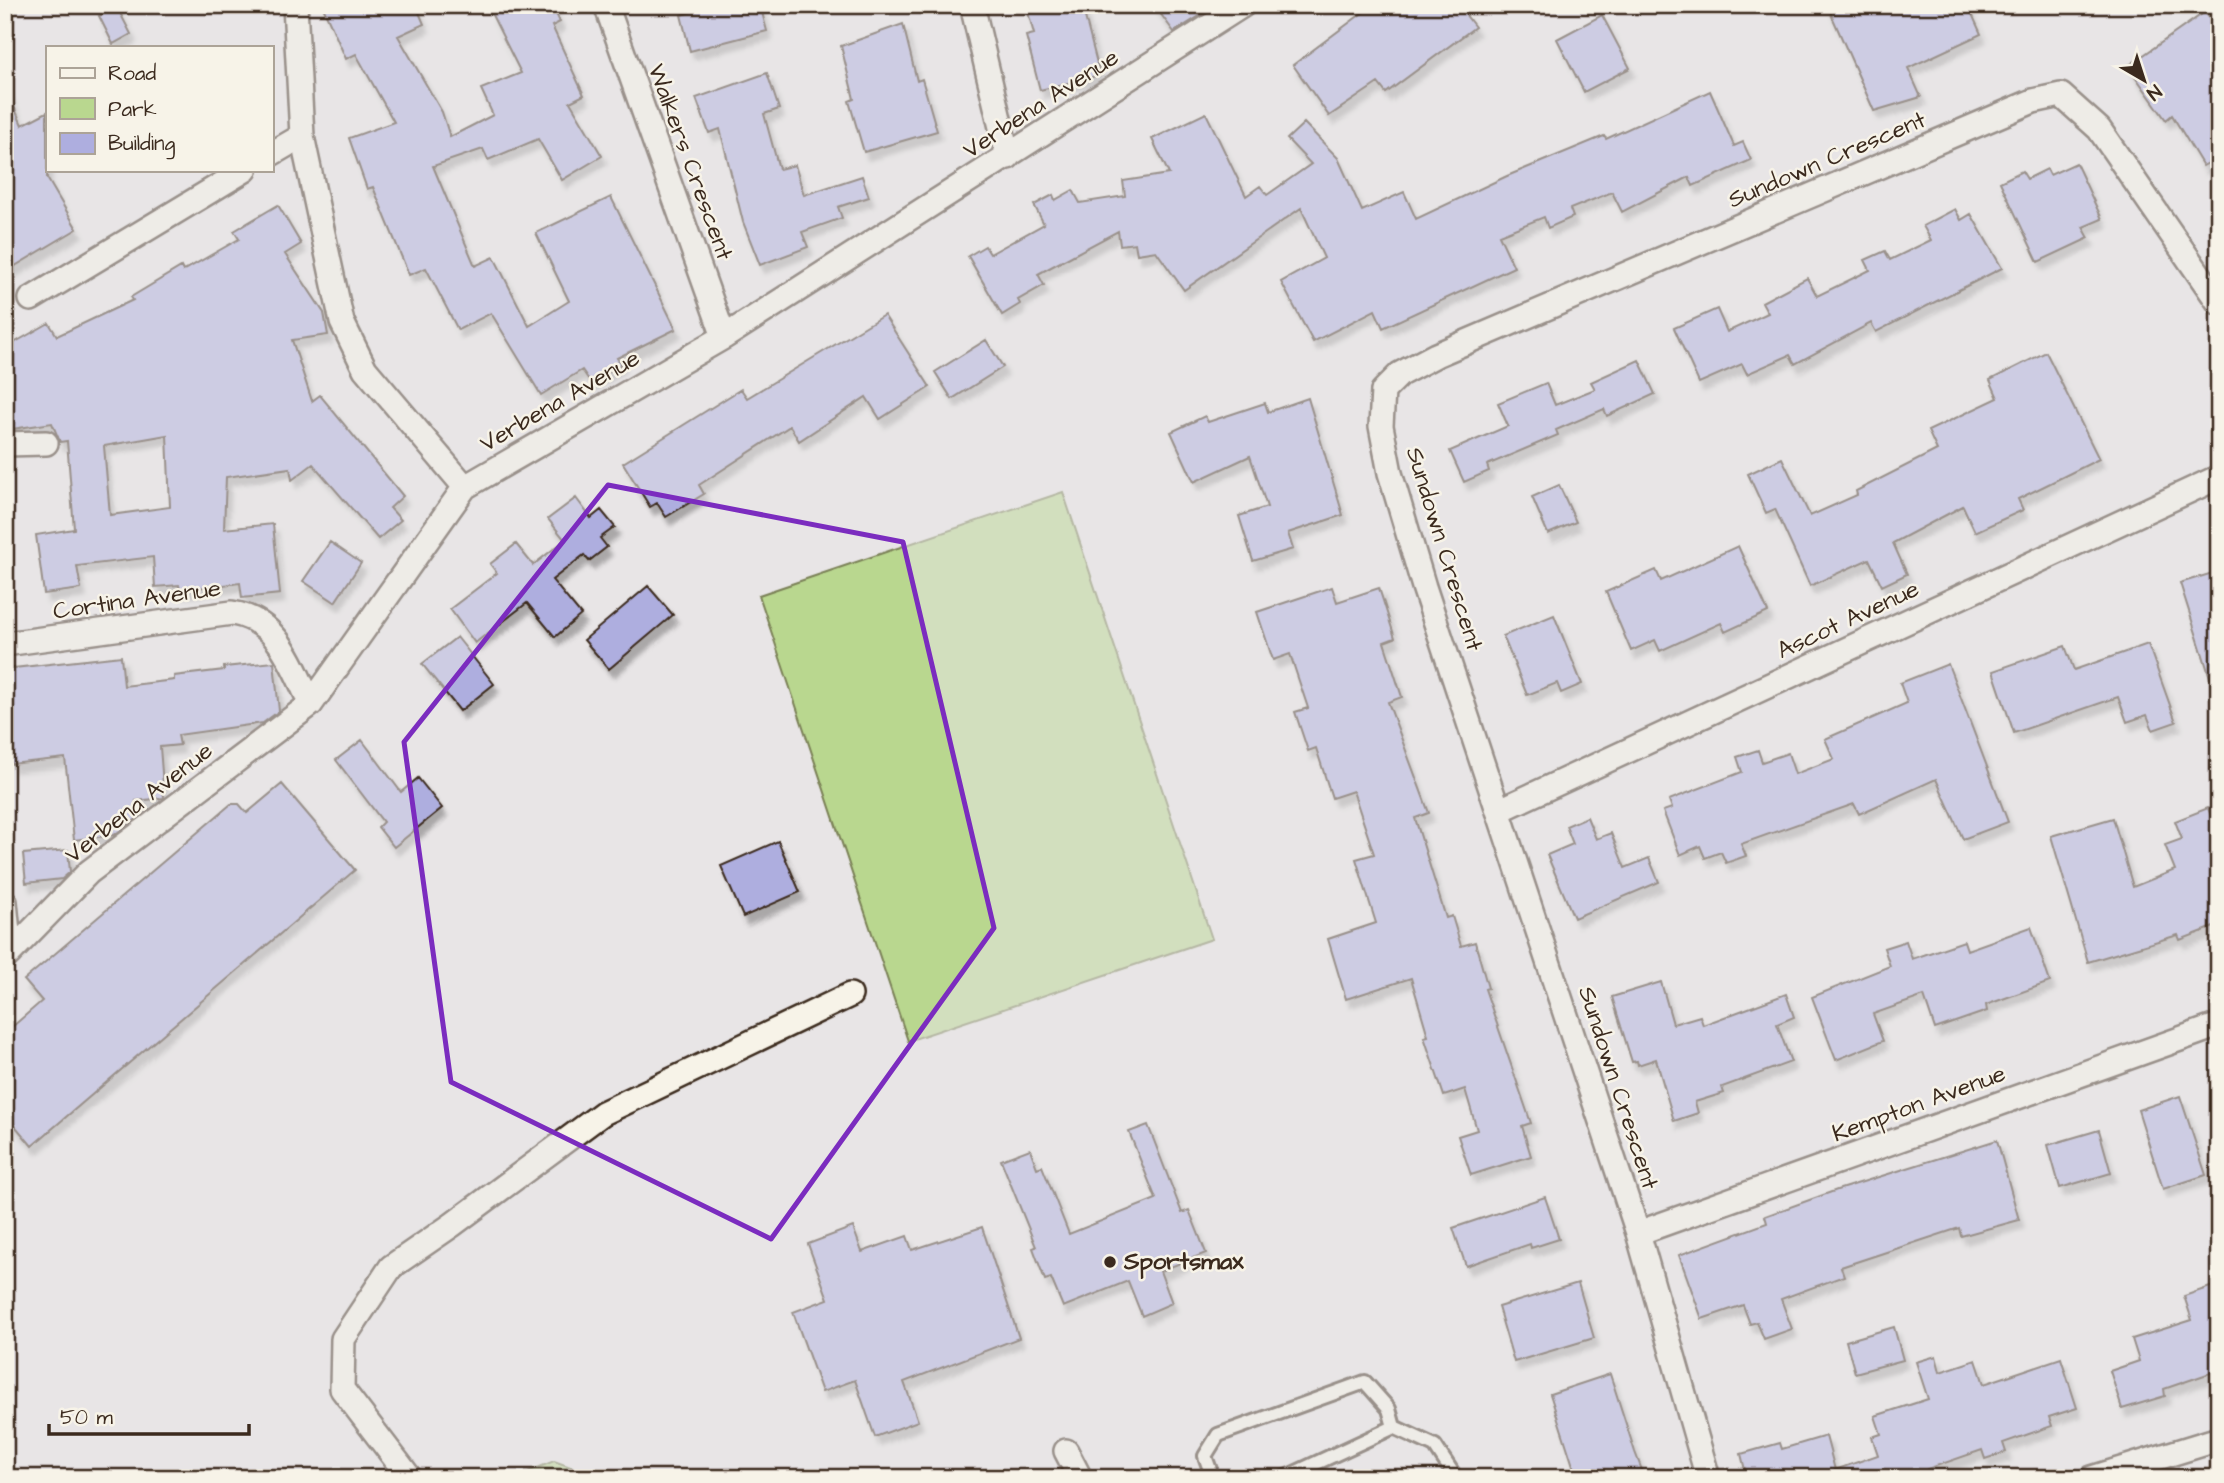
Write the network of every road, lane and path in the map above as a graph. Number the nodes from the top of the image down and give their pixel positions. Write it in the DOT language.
graph roads {
  1 [pos="295,5"];
  2 [pos="606,5"];
  3 [pos="972,5"];
  4 [pos="1243,5"];
  5 [pos="302,136"];
  6 [pos="273,153"];
  7 [pos="1008,157"];
  8 [pos="242,172"];
  9 [pos="31,299"];
  10 [pos="2219,303"];
  11 [pos="724,337"];
  12 [pos="46,443"];
  13 [pos="5,444"];
  14 [pos="2219,477"];
  15 [pos="465,487"];
  16 [pos="5,644"];
  17 [pos="311,704"];
  18 [pos="1499,811"];
  19 [pos="5,902"];
  20 [pos="8,955"];
  21 [pos="850,995"];
  22 [pos="2219,1025"];
  23 [pos="1638,1233"];
  24 [pos="1394,1427"];
  25 [pos="2219,1439"];
  26 [pos="1066,1451"];
  27 [pos="410,1478"];
  28 [pos="1080,1478"];
  29 [pos="1213,1478"];
  30 [pos="1284,1478"];
  31 [pos="1456,1478"];
  32 [pos="1709,1478"];
  33 [pos="2092,1478"];
  1 -- 5 [label="street"];
  2 -- 11 [label="street, Walkers Crescent"];
  3 -- 7 [label="street"];
  4 -- 7 [label="street, Verbena Avenue"];
  5 -- 6 [label="street"];
  5 -- 15 [label="street"];
  7 -- 11 [label="street, Verbena Avenue"];
  8 -- 9 [label="street"];
  10 -- 18 [label="street, Sundown Crescent"];
  11 -- 15 [label="street, Verbena Avenue"];
  12 -- 13 [label="street"];
  14 -- 18 [label="street, Ascot Avenue"];
  15 -- 17 [label="street, Verbena Avenue"];
  16 -- 17 [label="street, Cortina Avenue"];
  17 -- 20 [label="street, Verbena Avenue"];
  18 -- 23 [label="street, Sundown Crescent"];
  19 -- 20 [label="street"];
  21 -- 27 [label="street"];
  22 -- 23 [label="street, Kempton Avenue"];
  23 -- 32 [label="street, Sundown Crescent"];
  24 -- 29 [label="lane"];
  24 -- 30 [label="lane"];
  24 -- 31 [label="lane"];
  25 -- 33 [label="street"];
  26 -- 28 [label="street"];
}
